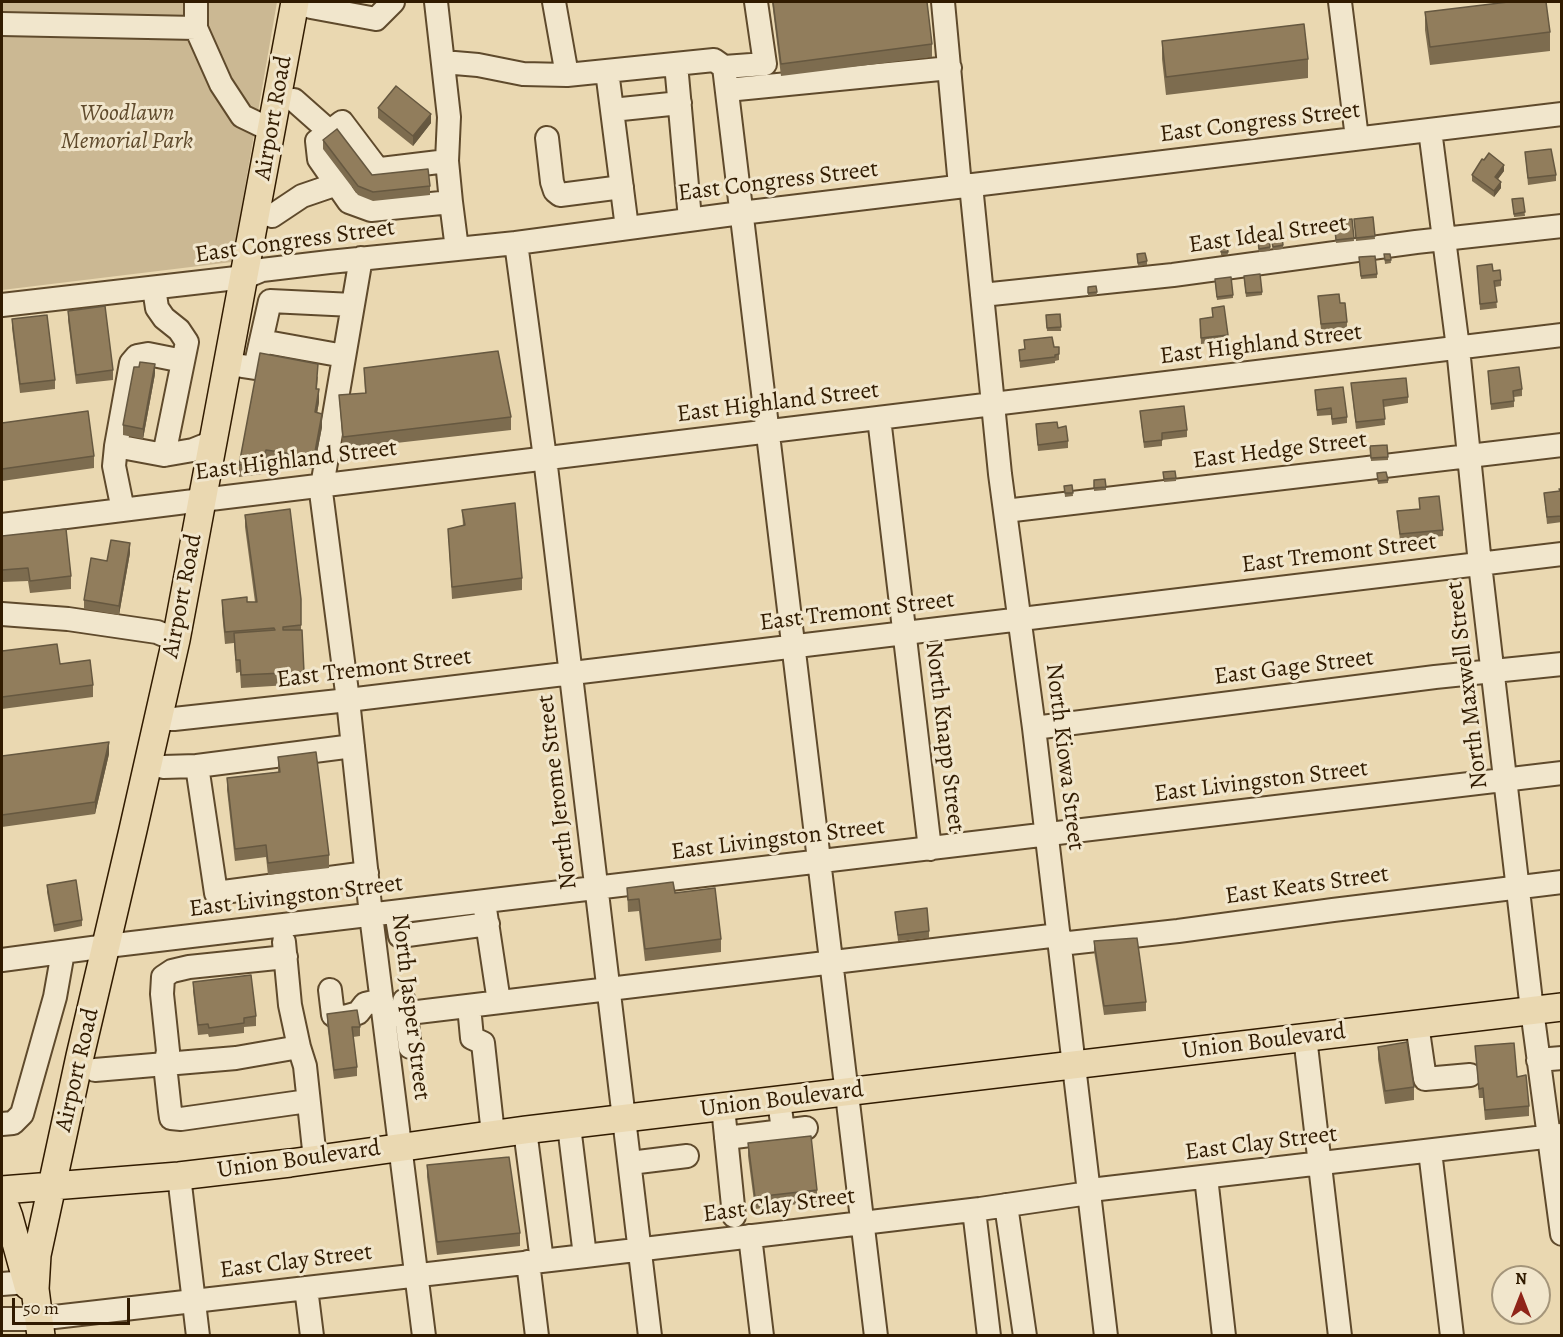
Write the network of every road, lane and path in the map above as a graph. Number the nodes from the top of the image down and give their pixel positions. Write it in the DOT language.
graph roads {
  1 [pos="196,2"];
  2 [pos="393,2"];
  3 [pos="436,2"];
  4 [pos="554,2"];
  5 [pos="756,2"];
  6 [pos="943,2"];
  7 [pos="1340,2"];
  8 [pos="306,3"];
  9 [pos="2,24"];
  10 [pos="196,28"];
  11 [pos="443,62"];
  12 [pos="676,64"];
  13 [pos="724,68"];
  14 [pos="950,68"];
  15 [pos="607,71"];
  16 [pos="567,75"];
  17 [pos="727,90"];
  18 [pos="294,100"];
  19 [pos="680,103"];
  20 [pos="612,110"];
  21 [pos="1562,114"];
  22 [pos="271,130"];
  23 [pos="1430,130"];
  24 [pos="329,131"];
  25 [pos="547,138"];
  26 [pos="1357,138"];
  27 [pos="447,161"];
  28 [pos="373,180"];
  29 [pos="965,186"];
  30 [pos="622,187"];
  31 [pos="451,202"];
  32 [pos="741,213"];
  33 [pos="272,216"];
  34 [pos="690,219"];
  35 [pos="1562,226"];
  36 [pos="627,228"];
  37 [pos="1444,240"];
  38 [pos="516,243"];
  39 [pos="458,249"];
  40 [pos="361,258"];
  41 [pos="254,273"];
  42 [pos="154,288"];
  43 [pos="982,296"];
  44 [pos="2,305"];
  45 [pos="353,305"];
  46 [pos="259,316"];
  47 [pos="1562,335"];
  48 [pos="261,341"];
  49 [pos="1458,348"];
  50 [pos="344,356"];
  51 [pos="183,361"];
  52 [pos="242,366"];
  53 [pos="993,405"];
  54 [pos="879,418"];
  55 [pos="767,431"];
  56 [pos="213,442"];
  57 [pos="1562,445"];
  58 [pos="116,446"];
  59 [pos="164,455"];
  60 [pos="1468,456"];
  61 [pos="545,458"];
  62 [pos="322,486"];
  63 [pos="210,499"];
  64 [pos="123,510"];
  65 [pos="1005,511"];
  66 [pos="2,525"];
  67 [pos="1562,554"];
  68 [pos="1480,564"];
  69 [pos="2,614"];
  70 [pos="1019,619"];
  71 [pos="903,633"];
  72 [pos="176,640"];
  73 [pos="794,647"];
  74 [pos="1562,664"];
  75 [pos="1493,672"];
  76 [pos="571,674"];
  77 [pos="348,700"];
  78 [pos="166,719"];
  79 [pos="1034,728"];
  80 [pos="353,746"];
  81 [pos="197,766"];
  82 [pos="163,767"];
  83 [pos="1562,773"];
  84 [pos="1506,779"];
  85 [pos="1047,835"];
  86 [pos="930,849"];
  87 [pos="819,862"];
  88 [pos="367,873"];
  89 [pos="1562,882"];
  90 [pos="1519,887"];
  91 [pos="597,888"];
  92 [pos="486,913"];
  93 [pos="371,915"];
  94 [pos="283,926"];
  95 [pos="1059,939"];
  96 [pos="115,945"];
  97 [pos="63,952"];
  98 [pos="285,957"];
  99 [pos="2,960"];
  100 [pos="832,964"];
  101 [pos="609,988"];
  102 [pos="330,990"];
  103 [pos="498,995"];
  104 [pos="469,1006"];
  105 [pos="1562,1006"];
  106 [pos="390,1010"];
  107 [pos="1532,1010"];
  108 [pos="1417,1024"];
  109 [pos="1305,1037"];
  110 [pos="299,1047"];
  111 [pos="410,1047"];
  112 [pos="1562,1058"];
  113 [pos="1538,1060"];
  114 [pos="165,1065"];
  115 [pos="1074,1065"];
  116 [pos="95,1070"];
  117 [pos="1470,1075"];
  118 [pos="847,1092"];
  119 [pos="779,1100"];
  120 [pos="308,1101"];
  121 [pos="723,1107"];
  122 [pos="624,1118"];
  123 [pos="2,1124"];
  124 [pos="569,1125"];
  125 [pos="806,1128"];
  126 [pos="525,1130"];
  127 [pos="783,1131"];
  128 [pos="494,1134"];
  129 [pos="1555,1136"];
  130 [pos="726,1138"];
  131 [pos="400,1147"];
  132 [pos="1430,1151"];
  133 [pos="687,1156"];
  134 [pos="315,1159"];
  135 [pos="630,1163"];
  136 [pos="1319,1164"];
  137 [pos="179,1176"];
  138 [pos="1206,1177"];
  139 [pos="60,1186"];
  140 [pos="2,1190"];
  141 [pos="1089,1193"];
  142 [pos="2,1198"];
  143 [pos="1006,1205"];
  144 [pos="974,1210"];
  145 [pos="734,1216"];
  146 [pos="863,1223"];
  147 [pos="1562,1234"];
  148 [pos="750,1236"];
  149 [pos="640,1249"];
  150 [pos="585,1256"];
  151 [pos="535,1262"];
  152 [pos="417,1275"];
  153 [pos="14,1283"];
  154 [pos="306,1288"];
  155 [pos="194,1301"];
  156 [pos="2,1319"];
  157 [pos="39,1327"];
  158 [pos="198,1335"];
  159 [pos="312,1335"];
  160 [pos="424,1335"];
  161 [pos="537,1335"];
  162 [pos="650,1335"];
  163 [pos="762,1335"];
  164 [pos="876,1335"];
  165 [pos="989,1335"];
  166 [pos="1025,1335"];
  167 [pos="1106,1335"];
  168 [pos="1224,1335"];
  169 [pos="1340,1335"];
  170 [pos="1452,1335"];
  1 -- 10 [label="street"];
  2 -- 8 [label="street"];
  3 -- 11 [label="street"];
  4 -- 16 [label="street"];
  5 -- 13 [label="street"];
  6 -- 14 [label="street, North Kiowa Street"];
  7 -- 26 [label="street"];
  8 -- 18 [label="main road, Airport Road"];
  8 -- 22 [label="main road, Airport Road"];
  9 -- 10 [label="street"];
  10 -- 22 [label="street"];
  11 -- 16 [label="street"];
  11 -- 27 [label="street"];
  12 -- 13 [label="street"];
  12 -- 15 [label="street"];
  12 -- 19 [label="street"];
  13 -- 17 [label="street"];
  14 -- 17 [label="street"];
  14 -- 29 [label="street, North Kiowa Street"];
  15 -- 16 [label="street"];
  15 -- 20 [label="street"];
  17 -- 32 [label="street"];
  18 -- 24 [label="street"];
  18 -- 33 [label="main road, Airport Road"];
  19 -- 20 [label="street"];
  19 -- 34 [label="street"];
  20 -- 30 [label="street"];
  21 -- 23 [label="street, East Congress Street"];
  22 -- 41 [label="main road, Airport Road"];
  23 -- 26 [label="street, East Congress Street"];
  23 -- 37 [label="street, North Maxwell Street"];
  24 -- 28 [label="street"];
  24 -- 28 [label="street"];
  25 -- 30 [label="street"];
  26 -- 29 [label="street, East Congress Street"];
  27 -- 28 [label="street"];
  27 -- 31 [label="street"];
  28 -- 31 [label="street"];
  28 -- 33 [label="street"];
  29 -- 32 [label="street, East Congress Street"];
  29 -- 43 [label="street, North Kiowa Street"];
  30 -- 36 [label="street"];
  31 -- 39 [label="street"];
  32 -- 34 [label="street, East Congress Street"];
  32 -- 55 [label="street"];
  33 -- 41 [label="main road, Airport Road"];
  34 -- 36 [label="street, East Congress Street"];
  35 -- 37 [label="street, East Ideal Street"];
  36 -- 38 [label="street, East Congress Street"];
  37 -- 43 [label="street, East Ideal Street"];
  37 -- 49 [label="street, North Maxwell Street"];
  38 -- 39 [label="street, East Congress Street"];
  38 -- 61 [label="street, North Jerome Street"];
  39 -- 40 [label="street, East Congress Street"];
  40 -- 41 [label="street, East Congress Street"];
  40 -- 45 [label="street, North Jasper Street"];
  41 -- 42 [label="street, East Congress Street"];
  41 -- 46 [label="main road, Airport Road"];
  41 -- 56 [label="main road, Airport Road"];
  42 -- 44 [label="street, East Congress Street"];
  42 -- 51 [label="street"];
  43 -- 53 [label="street, North Kiowa Street"];
  45 -- 46 [label="street"];
  45 -- 50 [label="street, North Jasper Street"];
  46 -- 48 [label="street"];
  46 -- 52 [label="main road, Airport Road"];
  47 -- 49 [label="street, East Highland Street"];
  48 -- 50 [label="street"];
  48 -- 52 [label="street"];
  49 -- 53 [label="street, East Highland Street"];
  49 -- 60 [label="street, North Maxwell Street"];
  50 -- 62 [label="street, North Jasper Street"];
  51 -- 58 [label="street"];
  51 -- 59 [label="street"];
  52 -- 63 [label="main road, Airport Road"];
  53 -- 54 [label="street, East Highland Street"];
  53 -- 65 [label="street, North Kiowa Street"];
  54 -- 55 [label="street, East Highland Street"];
  54 -- 71 [label="street, North Knapp Street"];
  55 -- 61 [label="street, East Highland Street"];
  55 -- 73 [label="street"];
  56 -- 59 [label="street"];
  56 -- 63 [label="main road, Airport Road"];
  57 -- 60 [label="street, East Hedge Street"];
  58 -- 59 [label="street"];
  58 -- 64 [label="street"];
  60 -- 65 [label="street, East Hedge Street"];
  60 -- 68 [label="street, North Maxwell Street"];
  61 -- 62 [label="street, East Highland Street"];
  61 -- 76 [label="street, North Jerome Street"];
  62 -- 63 [label="street, East Highland Street"];
  62 -- 77 [label="street, North Jasper Street"];
  63 -- 64 [label="street, East Highland Street"];
  63 -- 72 [label="main road, Airport Road"];
  63 -- 78 [label="main road, Airport Road"];
  64 -- 66 [label="street, East Highland Street"];
  65 -- 70 [label="street, North Kiowa Street"];
  67 -- 68 [label="street, East Tremont Street"];
  68 -- 70 [label="street, East Tremont Street"];
  68 -- 75 [label="street, North Maxwell Street"];
  69 -- 72 [label="street"];
  70 -- 71 [label="street, East Tremont Street"];
  70 -- 79 [label="street, North Kiowa Street"];
  71 -- 73 [label="street, East Tremont Street"];
  71 -- 86 [label="street, North Knapp Street"];
  72 -- 78 [label="main road, Airport Road"];
  73 -- 76 [label="street, East Tremont Street"];
  73 -- 87 [label="street"];
  74 -- 75 [label="street, East Gage Street"];
  75 -- 79 [label="street, East Gage Street"];
  75 -- 84 [label="street, North Maxwell Street"];
  76 -- 77 [label="street, East Tremont Street"];
  76 -- 91 [label="street, North Jerome Street"];
  77 -- 78 [label="street, East Tremont Street"];
  77 -- 80 [label="street, North Jasper Street"];
  78 -- 82 [label="main road, Airport Road"];
  78 -- 96 [label="main road, Airport Road"];
  79 -- 85 [label="street, North Kiowa Street"];
  80 -- 81 [label="street"];
  80 -- 88 [label="street, North Jasper Street"];
  81 -- 82 [label="street"];
  81 -- 88 [label="street"];
  82 -- 96 [label="main road, Airport Road"];
  83 -- 84 [label="street, East Livingston Street"];
  84 -- 85 [label="street, East Livingston Street"];
  84 -- 90 [label="street, North Maxwell Street"];
  85 -- 86 [label="street, East Livingston Street"];
  85 -- 95 [label="street, North Kiowa Street"];
  86 -- 87 [label="street, East Livingston Street"];
  87 -- 91 [label="street, East Livingston Street"];
  87 -- 100 [label="street"];
  88 -- 93 [label="street, North Jasper Street"];
  89 -- 90 [label="street, East Keats Street"];
  90 -- 95 [label="street, East Keats Street"];
  90 -- 107 [label="street, North Maxwell Street"];
  91 -- 92 [label="street, East Livingston Street"];
  91 -- 101 [label="street, North Jerome Street"];
  92 -- 93 [label="street, East Livingston Street"];
  92 -- 103 [label="street"];
  93 -- 94 [label="street, East Livingston Street"];
  93 -- 106 [label="street, North Jasper Street"];
  94 -- 96 [label="street, East Livingston Street"];
  94 -- 98 [label="street"];
  95 -- 100 [label="street, East Keats Street"];
  95 -- 115 [label="street, North Kiowa Street"];
  96 -- 97 [label="street, East Livingston Street"];
  96 -- 116 [label="main road, Airport Road"];
  96 -- 139 [label="main road, Airport Road"];
  97 -- 99 [label="street, East Livingston Street"];
  97 -- 123 [label="street"];
  98 -- 110 [label="street"];
  98 -- 114 [label="street"];
  100 -- 101 [label="street, East Keats Street"];
  100 -- 118 [label="street"];
  101 -- 103 [label="street"];
  101 -- 122 [label="street, North Jerome Street"];
  102 -- 106 [label="street"];
  103 -- 104 [label="street"];
  103 -- 106 [label="street"];
  104 -- 106 [label="street"];
  104 -- 128 [label="street"];
  105 -- 107 [label="main road, Union Boulevard"];
  106 -- 111 [label="street"];
  106 -- 131 [label="street, North Jasper Street"];
  107 -- 108 [label="main road, Union Boulevard"];
  107 -- 113 [label="street, North Maxwell Street"];
  108 -- 109 [label="main road, Union Boulevard"];
  108 -- 117 [label="street"];
  109 -- 115 [label="main road, Union Boulevard"];
  109 -- 136 [label="street"];
  110 -- 114 [label="street"];
  110 -- 120 [label="street"];
  112 -- 113 [label="street"];
  113 -- 129 [label="street, North Maxwell Street"];
  114 -- 116 [label="street"];
  114 -- 120 [label="street"];
  115 -- 118 [label="main road, Union Boulevard"];
  115 -- 141 [label="street, North Kiowa Street"];
  116 -- 139 [label="main road, Airport Road"];
  118 -- 119 [label="main road, Union Boulevard"];
  118 -- 146 [label="street"];
  119 -- 121 [label="main road, Union Boulevard"];
  119 -- 127 [label="street"];
  120 -- 134 [label="street"];
  121 -- 122 [label="main road, Union Boulevard"];
  121 -- 130 [label="street"];
  122 -- 124 [label="main road, Union Boulevard"];
  122 -- 135 [label="street, North Jerome Street"];
  124 -- 126 [label="main road, Union Boulevard"];
  124 -- 150 [label="street"];
  125 -- 127 [label="street"];
  126 -- 128 [label="main road, Union Boulevard"];
  126 -- 151 [label="street"];
  127 -- 130 [label="street"];
  128 -- 131 [label="main road, Union Boulevard"];
  129 -- 132 [label="street, East Clay Street"];
  129 -- 147 [label="street, North Maxwell Street"];
  130 -- 145 [label="street"];
  131 -- 134 [label="main road, Union Boulevard"];
  131 -- 152 [label="street, North Jasper Street"];
  132 -- 136 [label="street, East Clay Street"];
  132 -- 170 [label="street"];
  133 -- 135 [label="street"];
  134 -- 137 [label="main road, Union Boulevard"];
  135 -- 149 [label="street, North Jerome Street"];
  136 -- 138 [label="street, East Clay Street"];
  136 -- 169 [label="street"];
  137 -- 139 [label="main road, Union Boulevard"];
  137 -- 155 [label="street"];
  138 -- 141 [label="street, East Clay Street"];
  138 -- 168 [label="street"];
  139 -- 140 [label="main road, Union Boulevard"];
  139 -- 157 [label="main road"];
  141 -- 143 [label="street, East Clay Street"];
  141 -- 167 [label="street, North Kiowa Street"];
  142 -- 153 [label="main road"];
  143 -- 144 [label="street, East Clay Street"];
  143 -- 166 [label="street"];
  144 -- 146 [label="street, East Clay Street"];
  144 -- 165 [label="street"];
  146 -- 148 [label="street, East Clay Street"];
  146 -- 164 [label="street"];
  148 -- 149 [label="street, East Clay Street"];
  148 -- 163 [label="street"];
  149 -- 150 [label="street, East Clay Street"];
  149 -- 162 [label="street, North Jerome Street"];
  150 -- 151 [label="street, East Clay Street"];
  151 -- 152 [label="street, East Clay Street"];
  151 -- 161 [label="street"];
  152 -- 154 [label="street, East Clay Street"];
  152 -- 160 [label="street, North Jasper Street"];
  153 -- 157 [label="main road"];
  154 -- 155 [label="street, East Clay Street"];
  154 -- 159 [label="street"];
  155 -- 157 [label="street, East Clay Street"];
  155 -- 158 [label="street"];
  156 -- 157 [label="street, East Clay Street"];
}
